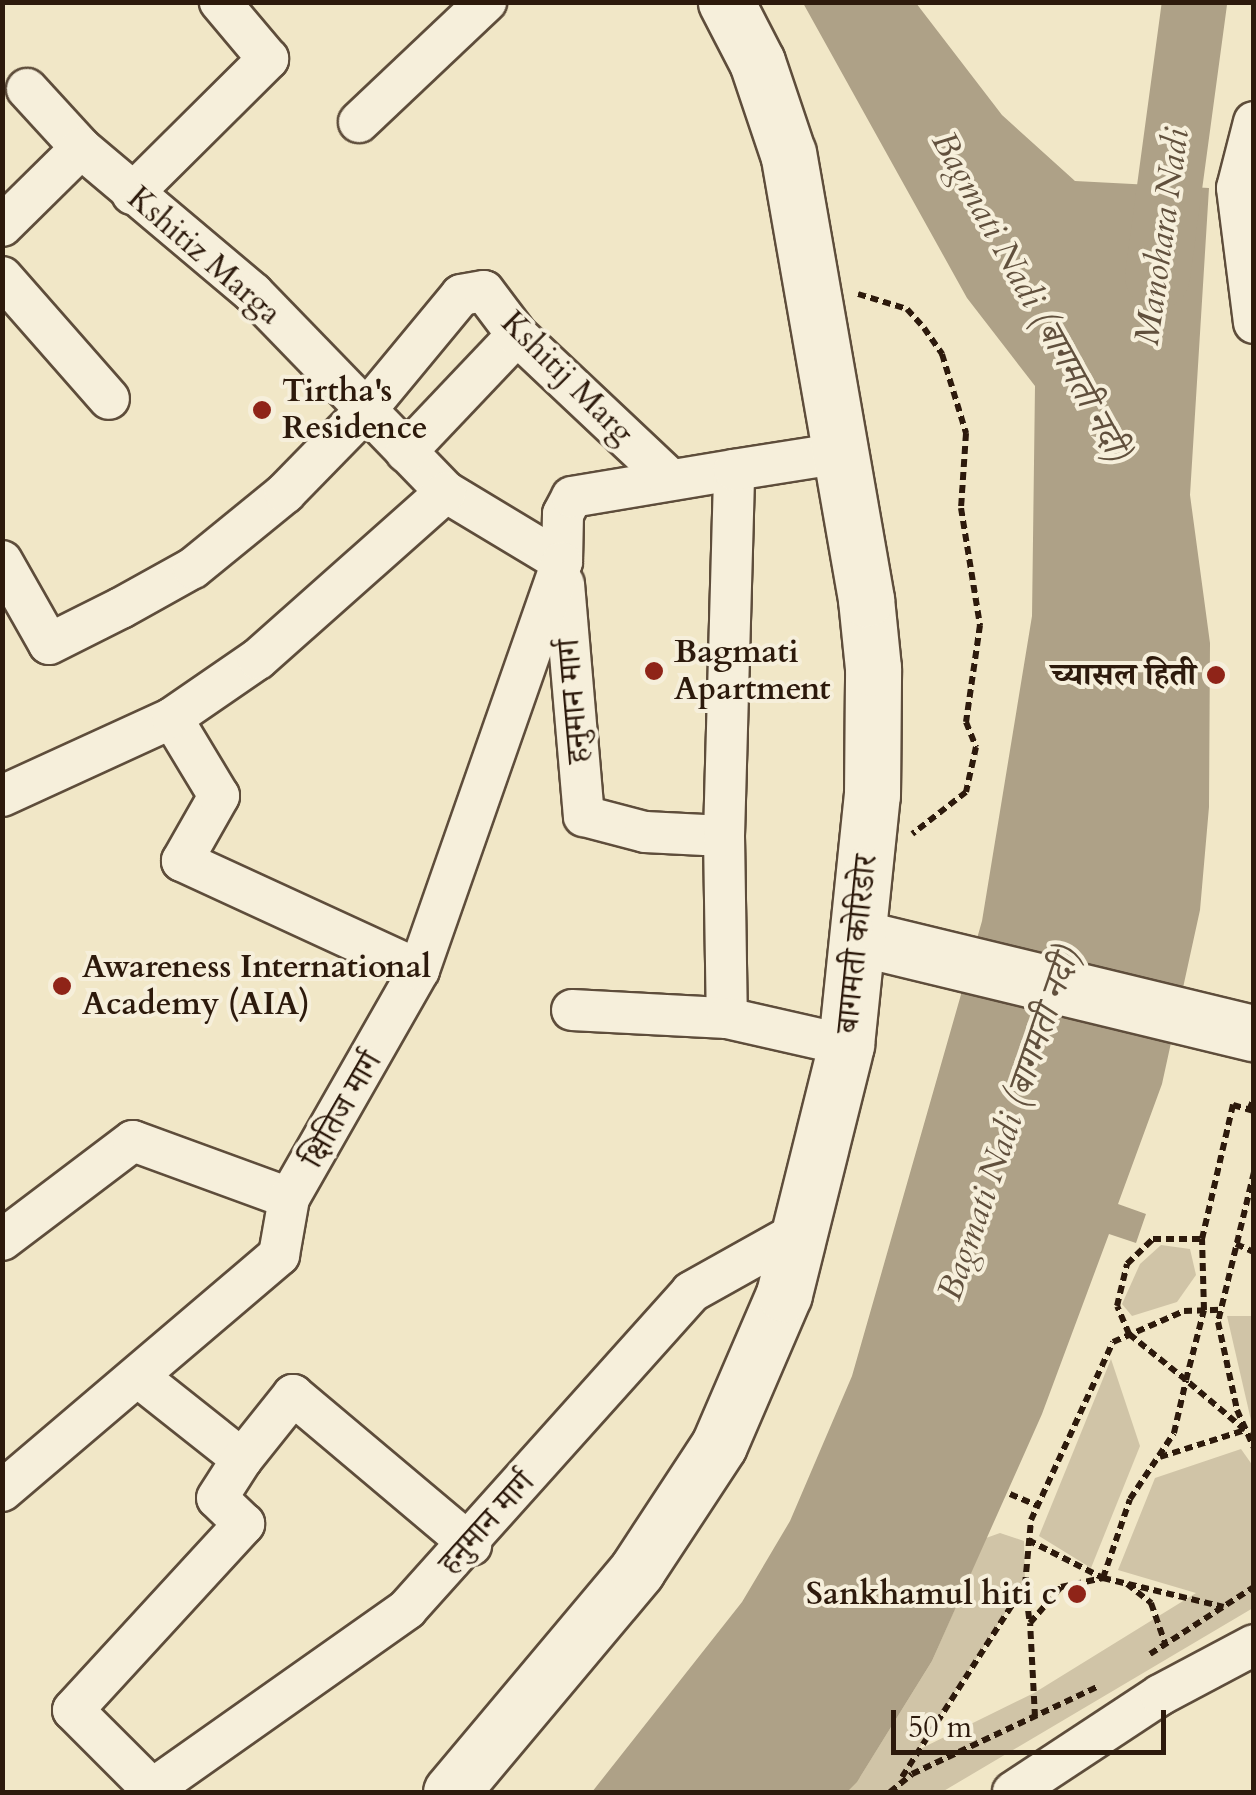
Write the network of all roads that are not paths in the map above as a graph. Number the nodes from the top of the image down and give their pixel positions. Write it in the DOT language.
graph roads {
  1 [pos="220,2"];
  2 [pos="486,2"];
  3 [pos="726,2"];
  4 [pos="27,89"];
  5 [pos="359,122"];
  6 [pos="1254,122"];
  7 [pos="81,148"];
  8 [pos="132,194"];
  9 [pos="2,226"];
  10 [pos="2,277"];
  11 [pos="1254,323"];
  12 [pos="518,334"];
  13 [pos="109,400"];
  14 [pos="366,410"];
  15 [pos="406,452"];
  16 [pos="842,453"];
  17 [pos="734,470"];
  18 [pos="670,480"];
  19 [pos="446,492"];
  20 [pos="2,561"];
  21 [pos="562,562"];
  22 [pos="172,718"];
  23 [pos="2,796"];
  24 [pos="724,836"];
  25 [pos="860,938"];
  26 [pos="419,970"];
  27 [pos="572,1010"];
  28 [pos="727,1018"];
  29 [pos="1254,1033"];
  30 [pos="846,1046"];
  31 [pos="289,1198"];
  32 [pos="802,1230"];
  33 [pos="2,1240"];
  34 [pos="141,1379"];
  35 [pos="242,1459"];
  36 [pos="2,1491"];
  37 [pos="471,1545"];
  38 [pos="1254,1645"];
  39 [pos="150,1791"];
  40 [pos="451,1792"];
  41 [pos="1014,1792"];
  1 -- 8 [label="street"];
  2 -- 5 [label="street"];
  3 -- 16 [label="main road, बागमती कोरिडोर"];
  4 -- 7 [label="street, Kshitiz Marga"];
  6 -- 11 [label="street"];
  7 -- 8 [label="street, Kshitiz Marga"];
  7 -- 9 [label="street"];
  8 -- 14 [label="street, Kshitiz Marga"];
  10 -- 13 [label="street"];
  12 -- 14 [label="street, Kshitij Marg"];
  12 -- 15 [label="street"];
  12 -- 18 [label="street, Kshitij Marg"];
  14 -- 15 [label="street, Kshitiz Marga"];
  14 -- 20 [label="street"];
  15 -- 19 [label="street, Kshitiz Marga"];
  16 -- 17 [label="street"];
  16 -- 25 [label="main road, बागमती कोरिडोर"];
  17 -- 18 [label="street"];
  17 -- 24 [label="street"];
  18 -- 21 [label="street"];
  19 -- 21 [label="street, Kshitiz Marga"];
  19 -- 22 [label="street"];
  21 -- 24 [label="street, हनुमान मार्ग"];
  21 -- 26 [label="street, क्षितिज मार्ग"];
  22 -- 23 [label="street"];
  22 -- 26 [label="street"];
  24 -- 28 [label="street"];
  25 -- 29 [label="main road"];
  25 -- 30 [label="main road, बागमती कोरिडोर"];
  26 -- 31 [label="street, क्षितिज मार्ग"];
  27 -- 28 [label="street"];
  28 -- 30 [label="street"];
  30 -- 32 [label="main road, बागमती कोरिडोर"];
  31 -- 33 [label="street"];
  31 -- 34 [label="street, क्षितिज मार्ग"];
  32 -- 37 [label="street, हनुमान मार्ग"];
  32 -- 40 [label="main road, बागमती कोरिडोर"];
  34 -- 35 [label="street"];
  34 -- 36 [label="street, क्षितिज मार्ग"];
  35 -- 37 [label="street"];
  35 -- 39 [label="street"];
  37 -- 39 [label="street, हनुमान मार्ग"];
  38 -- 41 [label="street"];
}
